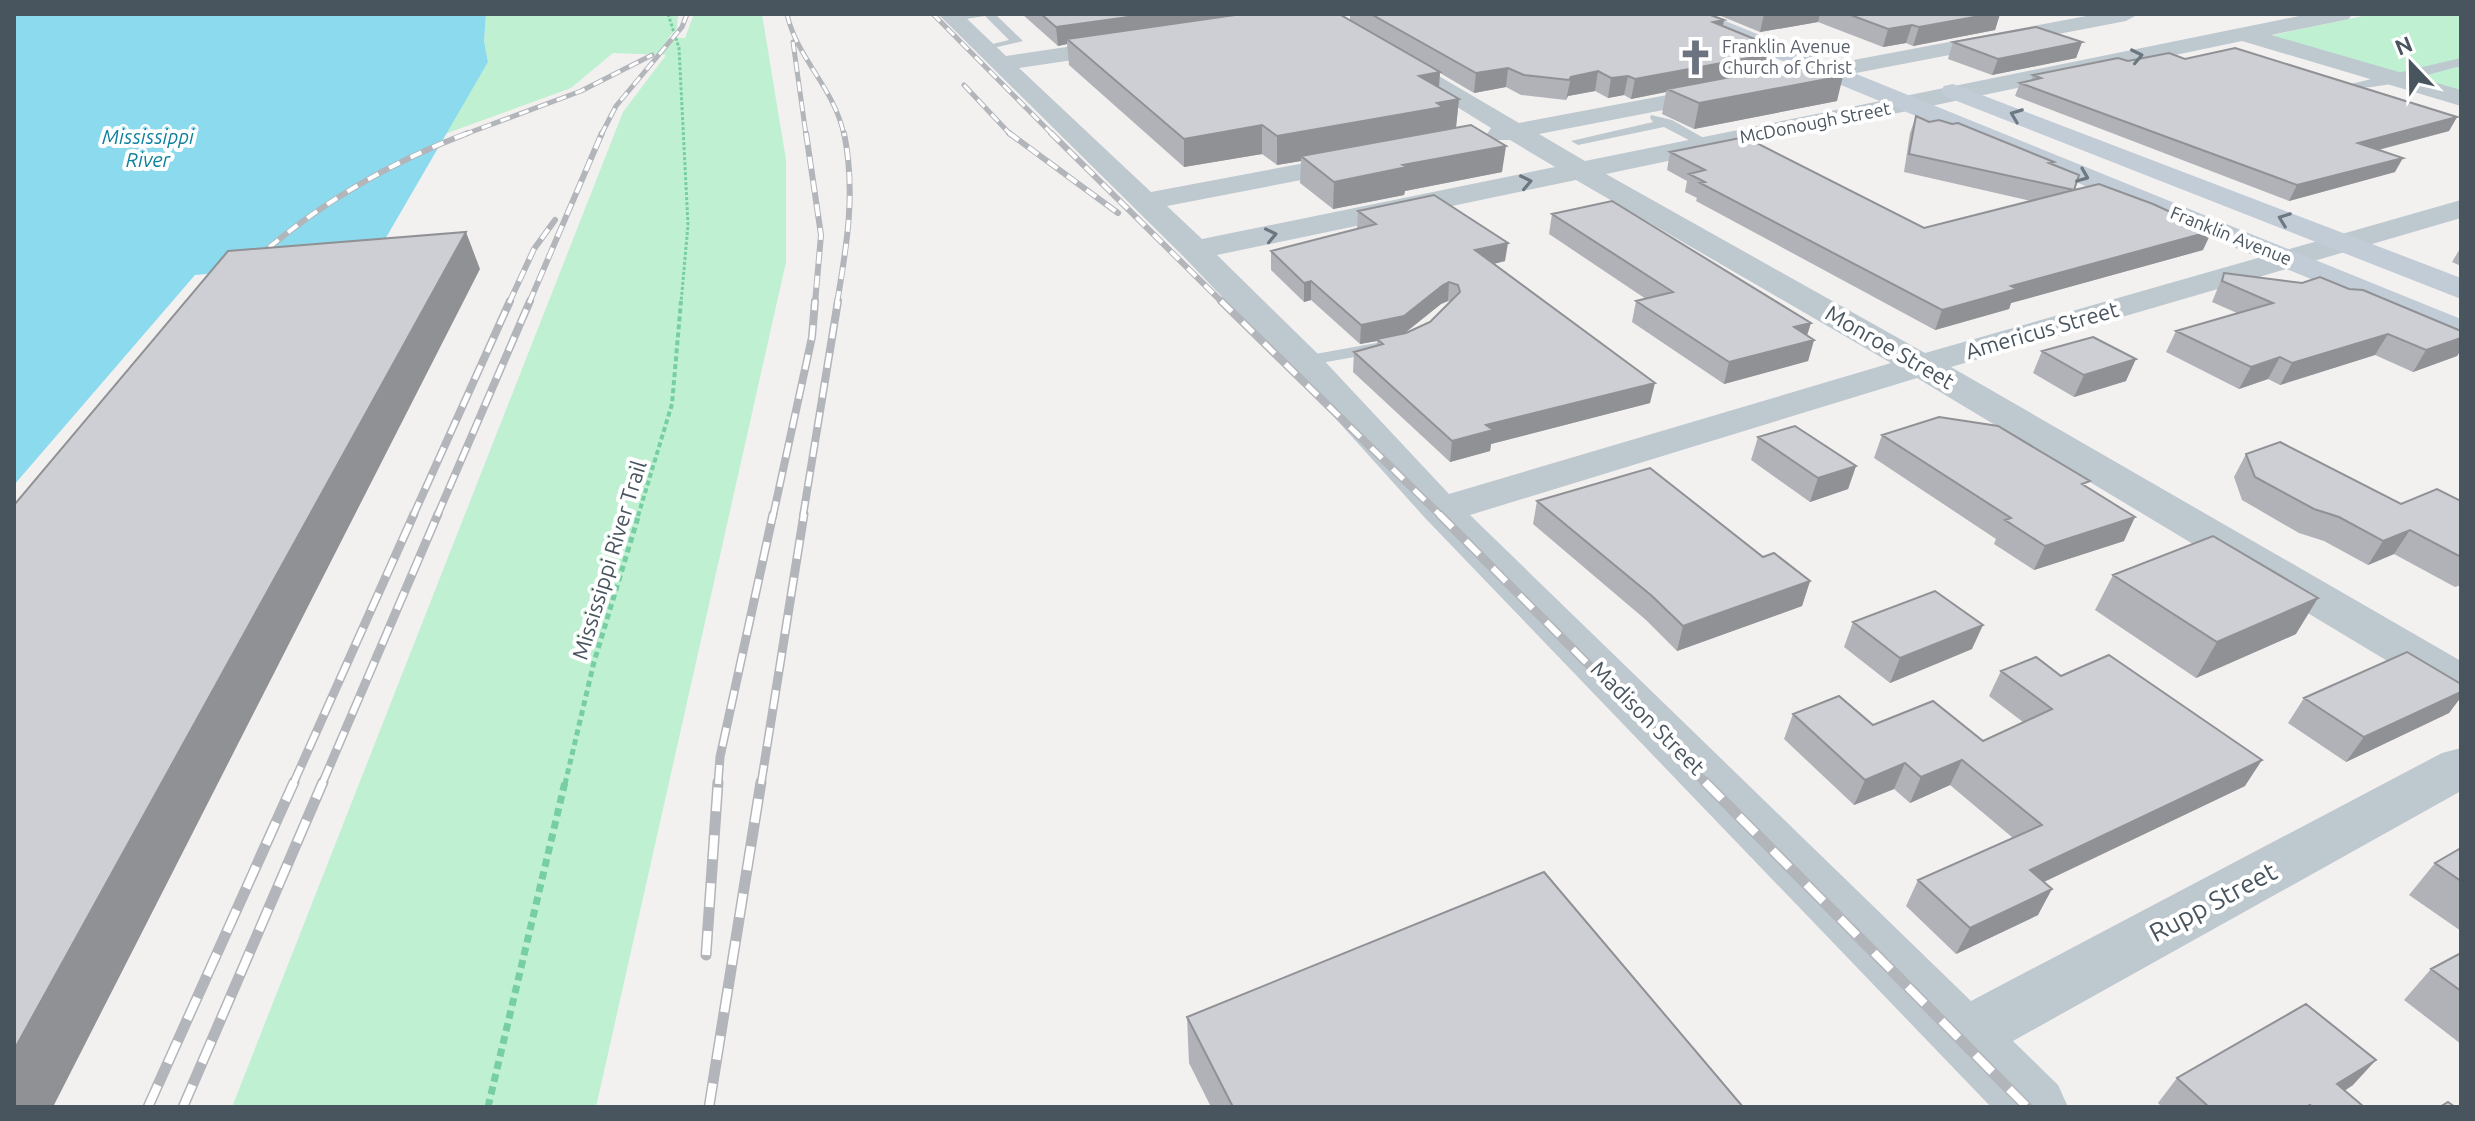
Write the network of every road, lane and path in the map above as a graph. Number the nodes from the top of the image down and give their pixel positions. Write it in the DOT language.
graph roads {
  1 [pos="668,14"];
  2 [pos="982,14"];
  3 [pos="989,14"];
  4 [pos="1689,14"];
  5 [pos="2124,14"];
  6 [pos="2341,14"];
  7 [pos="951,16"];
  8 [pos="1319,17"];
  9 [pos="2243,34"];
  10 [pos="1153,41"];
  11 [pos="2210,41"];
  12 [pos="992,56"];
  13 [pos="1834,59"];
  14 [pos="1880,62"];
  15 [pos="2461,62"];
  16 [pos="2394,79"];
  17 [pos="2352,85"];
  18 [pos="1961,94"];
  19 [pos="2461,98"];
  20 [pos="1908,105"];
  21 [pos="1637,108"];
  22 [pos="2461,119"];
  23 [pos="1667,123"];
  24 [pos="1515,132"];
  25 [pos="1468,140"];
  26 [pos="1709,145"];
  27 [pos="1579,156"];
  28 [pos="1376,158"];
  29 [pos="1144,202"];
  30 [pos="2461,209"];
  31 [pos="2346,243"];
  32 [pos="1195,250"];
  33 [pos="2288,260"];
  34 [pos="2461,289"];
  35 [pos="2461,331"];
  36 [pos="1397,344"];
  37 [pos="1304,361"];
  38 [pos="1921,365"];
  39 [pos="1441,510"];
  40 [pos="2461,683"];
  41 [pos="2461,767"];
  42 [pos="1965,1036"];
  43 [pos="488,1107"];
  44 [pos="2035,1107"];
  1 -- 43 [label="path, Mississippi River Trail"];
  2 -- 7 [label="lane"];
  3 -- 12 [label="lane"];
  4 -- 13 [label="main road, Franklin Avenue"];
  5 -- 11 [label="street"];
  5 -- 14 [label="street"];
  6 -- 9 [label="street, McDonough Street"];
  7 -- 12 [label="street, Madison Street"];
  8 -- 24 [label="street, Monroe Street"];
  9 -- 11 [label="street, McDonough Street"];
  9 -- 16 [label="street"];
  10 -- 12 [label="street"];
  11 -- 17 [label="street"];
  18 -- 11 [label="street, McDonough Street, one-way"];
  12 -- 29 [label="street, Madison Street"];
  13 -- 14 [label="street"];
  13 -- 20 [label="main road, Franklin Avenue"];
  13 -- 21 [label="street"];
  14 -- 18 [label="main road, Franklin Avenue"];
  15 -- 16 [label="lane"];
  16 -- 17 [label="lane"];
  16 -- 19 [label="street"];
  17 -- 22 [label="street"];
  18 -- 20 [label="street, McDonough Street"];
  31 -- 18 [label="main road, Franklin Avenue, one-way"];
  20 -- 26 [label="street, McDonough Street"];
  20 -- 33 [label="main road, Franklin Avenue, one-way"];
  21 -- 23 [label="lane"];
  21 -- 24 [label="street"];
  23 -- 26 [label="lane"];
  23 -- 27 [label="lane"];
  24 -- 25 [label="street"];
  24 -- 27 [label="street, Monroe Street"];
  26 -- 27 [label="street, McDonough Street"];
  32 -- 27 [label="street, McDonough Street, one-way"];
  27 -- 38 [label="street, Monroe Street"];
  28 -- 29 [label="street"];
  29 -- 32 [label="street, Madison Street"];
  30 -- 31 [label="street, Americus Street"];
  31 -- 33 [label="street, Americus Street"];
  31 -- 34 [label="main road, Franklin Avenue"];
  32 -- 37 [label="street, Madison Street"];
  33 -- 35 [label="main road, Franklin Avenue"];
  33 -- 38 [label="street, Americus Street"];
  36 -- 37 [label="lane"];
  37 -- 39 [label="street, Madison Street"];
  38 -- 39 [label="street, Americus Street"];
  38 -- 40 [label="street, Monroe Street"];
  39 -- 42 [label="street, Madison Street"];
  41 -- 42 [label="street, Rupp Street"];
  42 -- 44 [label="street, Madison Street"];
}
